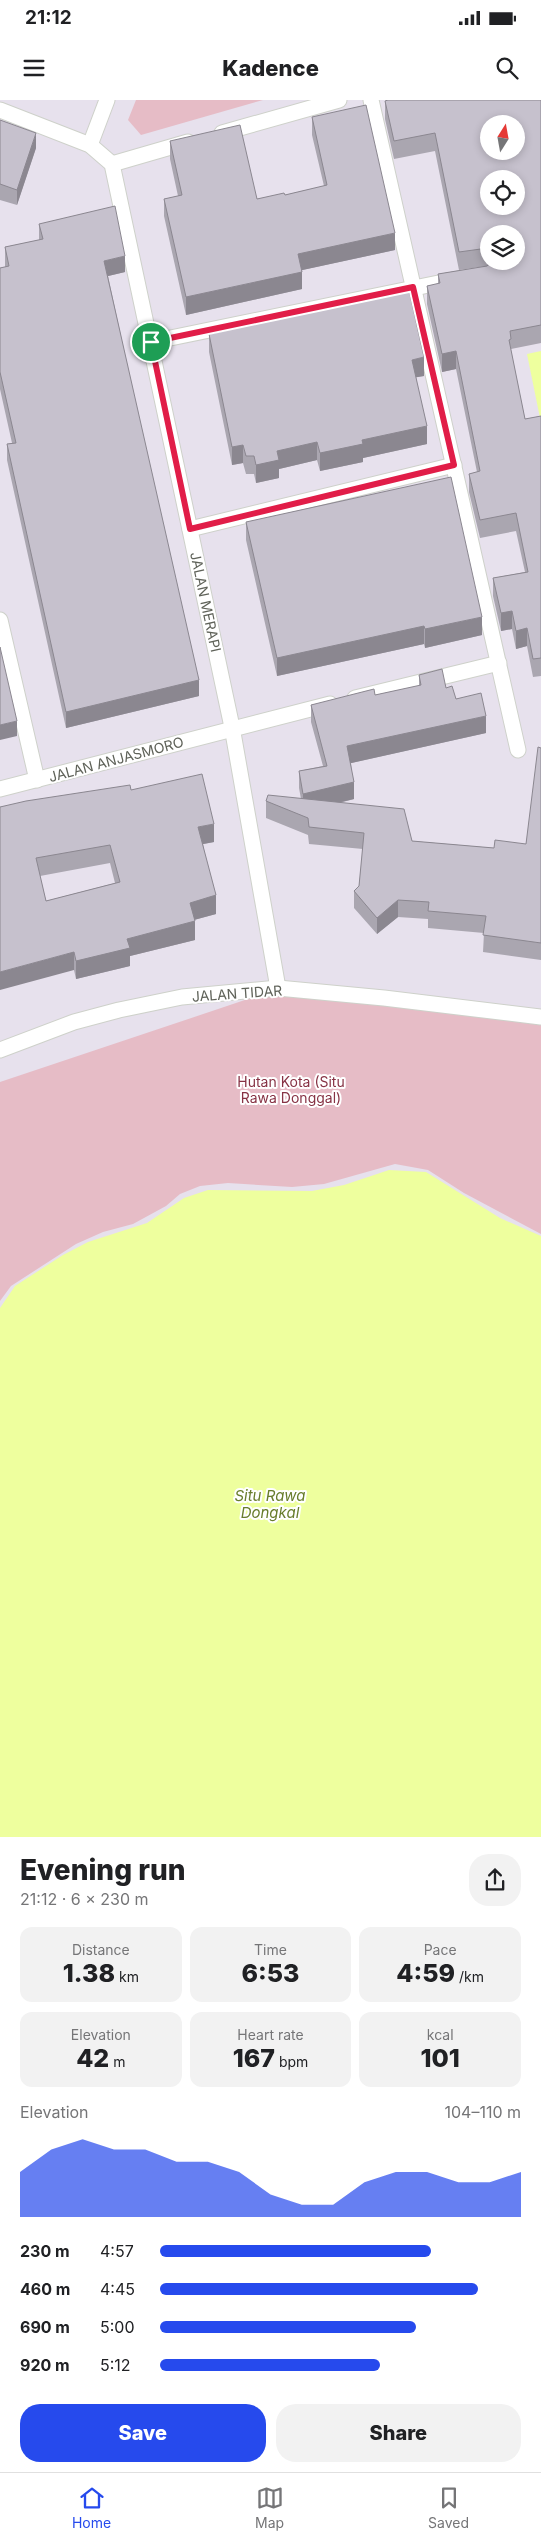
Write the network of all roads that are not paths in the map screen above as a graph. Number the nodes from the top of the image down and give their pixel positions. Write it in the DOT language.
graph roads {
  1 [pos="107,100"];
  2 [pos="339,100"];
  3 [pos="371,100"];
  4 [pos="0,110"];
  5 [pos="90,145"];
  6 [pos="112,164"];
  7 [pos="476,276"];
  8 [pos="413,287"];
  9 [pos="151,342"];
  10 [pos="454,465"];
  11 [pos="190,529"];
  12 [pos="0,620"];
  13 [pos="499,663"];
  14 [pos="232,727"];
  15 [pos="518,750"];
  16 [pos="37,780"];
  17 [pos="0,789"];
  18 [pos="278,988"];
  19 [pos="541,1017"];
  20 [pos="0,1050"];
  1 -- 5 [label="street"];
  2 -- 6 [label="street"];
  3 -- 8 [label="street"];
  4 -- 5 [label="street"];
  5 -- 6 [label="street"];
  6 -- 9 [label="street, JALAN MERAPI"];
  7 -- 8 [label="street"];
  8 -- 9 [label="street"];
  8 -- 10 [label="street"];
  9 -- 11 [label="street, JALAN MERAPI"];
  10 -- 11 [label="street"];
  10 -- 13 [label="street"];
  11 -- 14 [label="street, JALAN MERAPI"];
  12 -- 16 [label="street"];
  13 -- 14 [label="street, JALAN ANJASMORO"];
  13 -- 15 [label="street"];
  14 -- 16 [label="street, JALAN ANJASMORO"];
  14 -- 18 [label="street, JALAN MERAPI"];
  16 -- 17 [label="street, JALAN ANJASMORO"];
  18 -- 19 [label="street, JALAN TIDAR"];
  18 -- 20 [label="street, JALAN TIDAR"];
}
